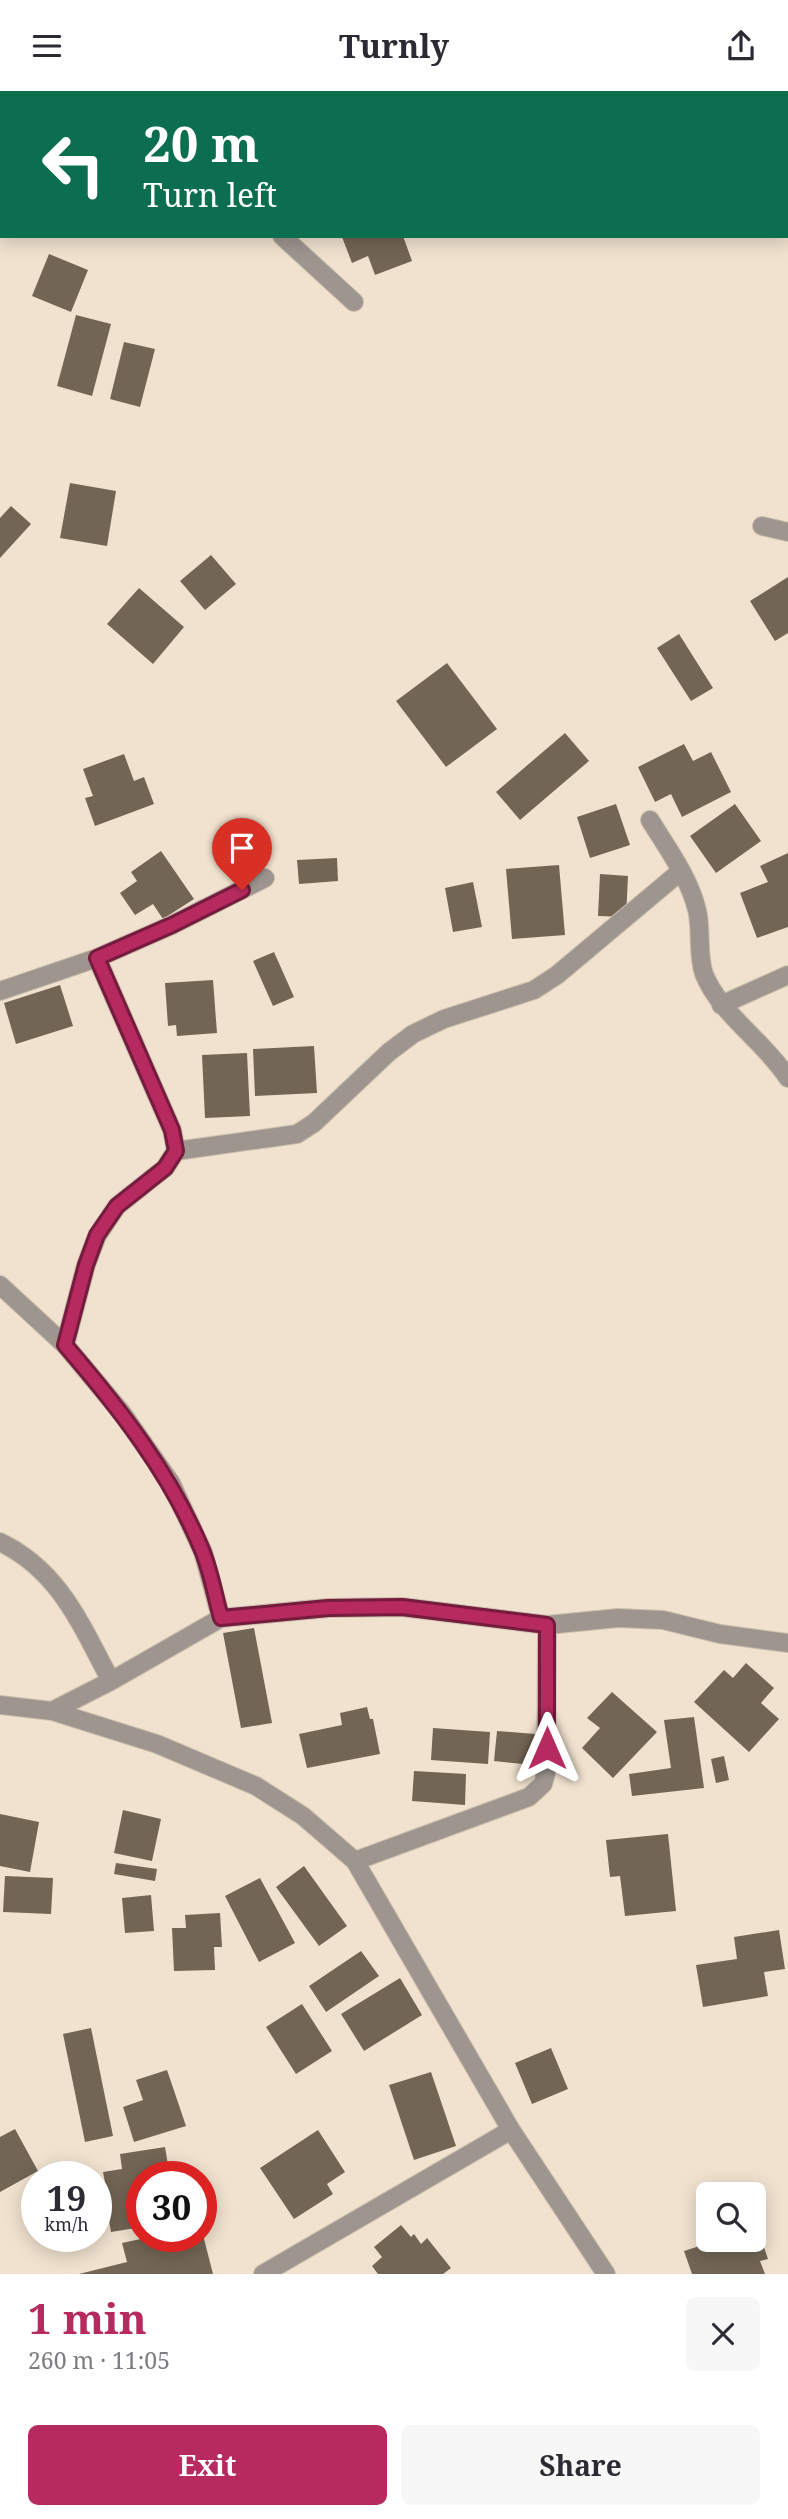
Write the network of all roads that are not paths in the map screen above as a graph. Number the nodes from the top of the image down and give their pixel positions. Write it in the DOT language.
graph roads {
  1 [pos="284,238"];
  2 [pos="354,302"];
  3 [pos="762,526"];
  4 [pos="788,532"];
  5 [pos="650,820"];
  6 [pos="681,871"];
  7 [pos="265,879"];
  8 [pos="97,958"];
  9 [pos="788,975"];
  10 [pos="0,991"];
  11 [pos="721,1005"];
  12 [pos="788,1078"];
  13 [pos="176,1151"];
  14 [pos="0,1285"];
  15 [pos="65,1345"];
  16 [pos="0,1542"];
  17 [pos="221,1618"];
  18 [pos="547,1625"];
  19 [pos="788,1643"];
  20 [pos="111,1681"];
  21 [pos="0,1705"];
  22 [pos="52,1711"];
  23 [pos="355,1861"];
  24 [pos="511,2130"];
  25 [pos="263,2274"];
  26 [pos="606,2274"];
  1 -- 2 [label="street"];
  3 -- 4 [label="street"];
  5 -- 6 [label="street"];
  6 -- 11 [label="street"];
  6 -- 13 [label="street"];
  7 -- 8 [label="street"];
  8 -- 10 [label="street"];
  8 -- 13 [label="street"];
  9 -- 11 [label="street"];
  11 -- 12 [label="street"];
  13 -- 15 [label="street"];
  14 -- 15 [label="street"];
  15 -- 17 [label="street"];
  16 -- 20 [label="street"];
  17 -- 18 [label="street"];
  17 -- 20 [label="street"];
  18 -- 19 [label="street"];
  18 -- 23 [label="street"];
  20 -- 22 [label="street"];
  21 -- 22 [label="street"];
  22 -- 23 [label="street"];
  23 -- 24 [label="street"];
  24 -- 25 [label="street"];
  24 -- 26 [label="street"];
}
